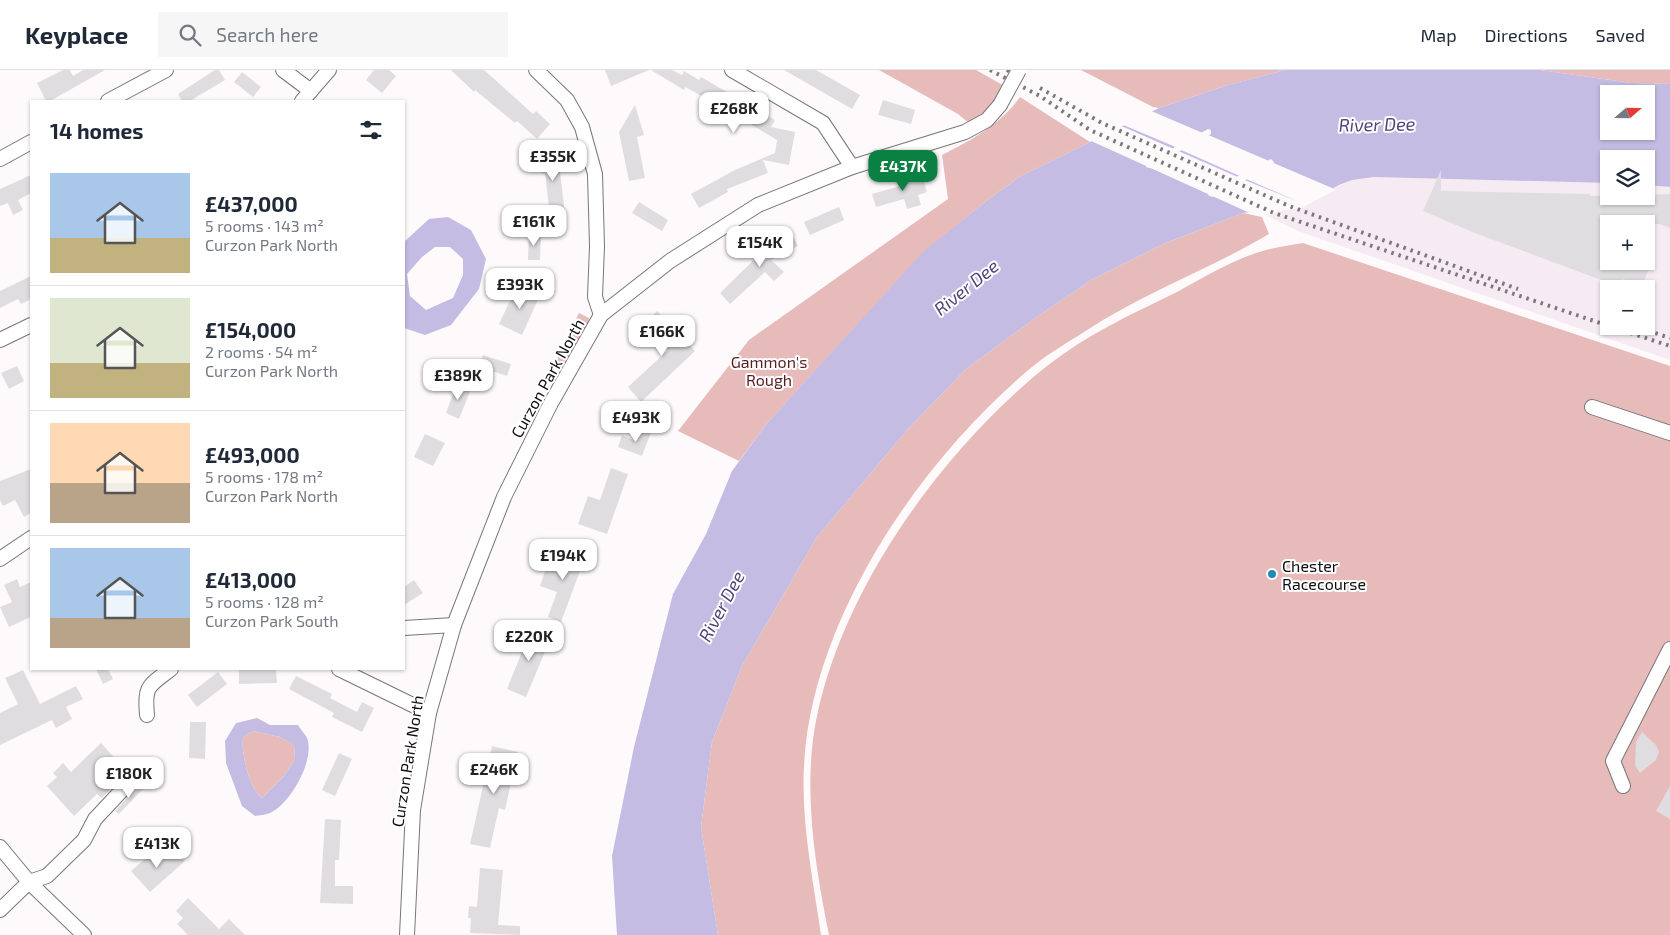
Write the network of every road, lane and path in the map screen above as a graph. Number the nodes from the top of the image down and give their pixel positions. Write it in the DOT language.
graph roads {
  1 [pos="166,70"];
  2 [pos="283,70"];
  3 [pos="329,70"];
  4 [pos="536,70"];
  5 [pos="732,70"];
  6 [pos="1019,70"];
  7 [pos="306,96"];
  8 [pos="110,100"];
  9 [pos="30,143"];
  10 [pos="0,159"];
  11 [pos="852,166"];
  12 [pos="601,315"];
  13 [pos="30,325"];
  14 [pos="0,340"];
  15 [pos="1592,407"];
  16 [pos="1670,432"];
  17 [pos="30,539"];
  18 [pos="0,558"];
  19 [pos="454,625"];
  20 [pos="405,628"];
  21 [pos="1670,649"];
  22 [pos="171,670"];
  23 [pos="340,670"];
  24 [pos="429,713"];
  25 [pos="147,715"];
  26 [pos="139,772"];
  27 [pos="1624,786"];
  28 [pos="0,846"];
  29 [pos="29,882"];
  30 [pos="0,910"];
  31 [pos="84,935"];
  32 [pos="407,935"];
  1 -- 8 [label="street"];
  2 -- 7 [label="street"];
  3 -- 7 [label="street"];
  4 -- 12 [label="street"];
  5 -- 11 [label="street"];
  6 -- 11 [label="street, Curzon Park North, bridge"];
  9 -- 10 [label="street"];
  11 -- 12 [label="street, Curzon Park North"];
  12 -- 19 [label="street, Curzon Park North"];
  13 -- 14 [label="street"];
  15 -- 16 [label="street"];
  17 -- 18 [label="street"];
  19 -- 20 [label="street"];
  19 -- 24 [label="street, Curzon Park North"];
  21 -- 27 [label="street"];
  22 -- 25 [label="street"];
  23 -- 24 [label="street"];
  24 -- 32 [label="street, Curzon Park North"];
  26 -- 29 [label="street"];
  28 -- 29 [label="street"];
  29 -- 30 [label="street"];
  29 -- 31 [label="street"];
}
